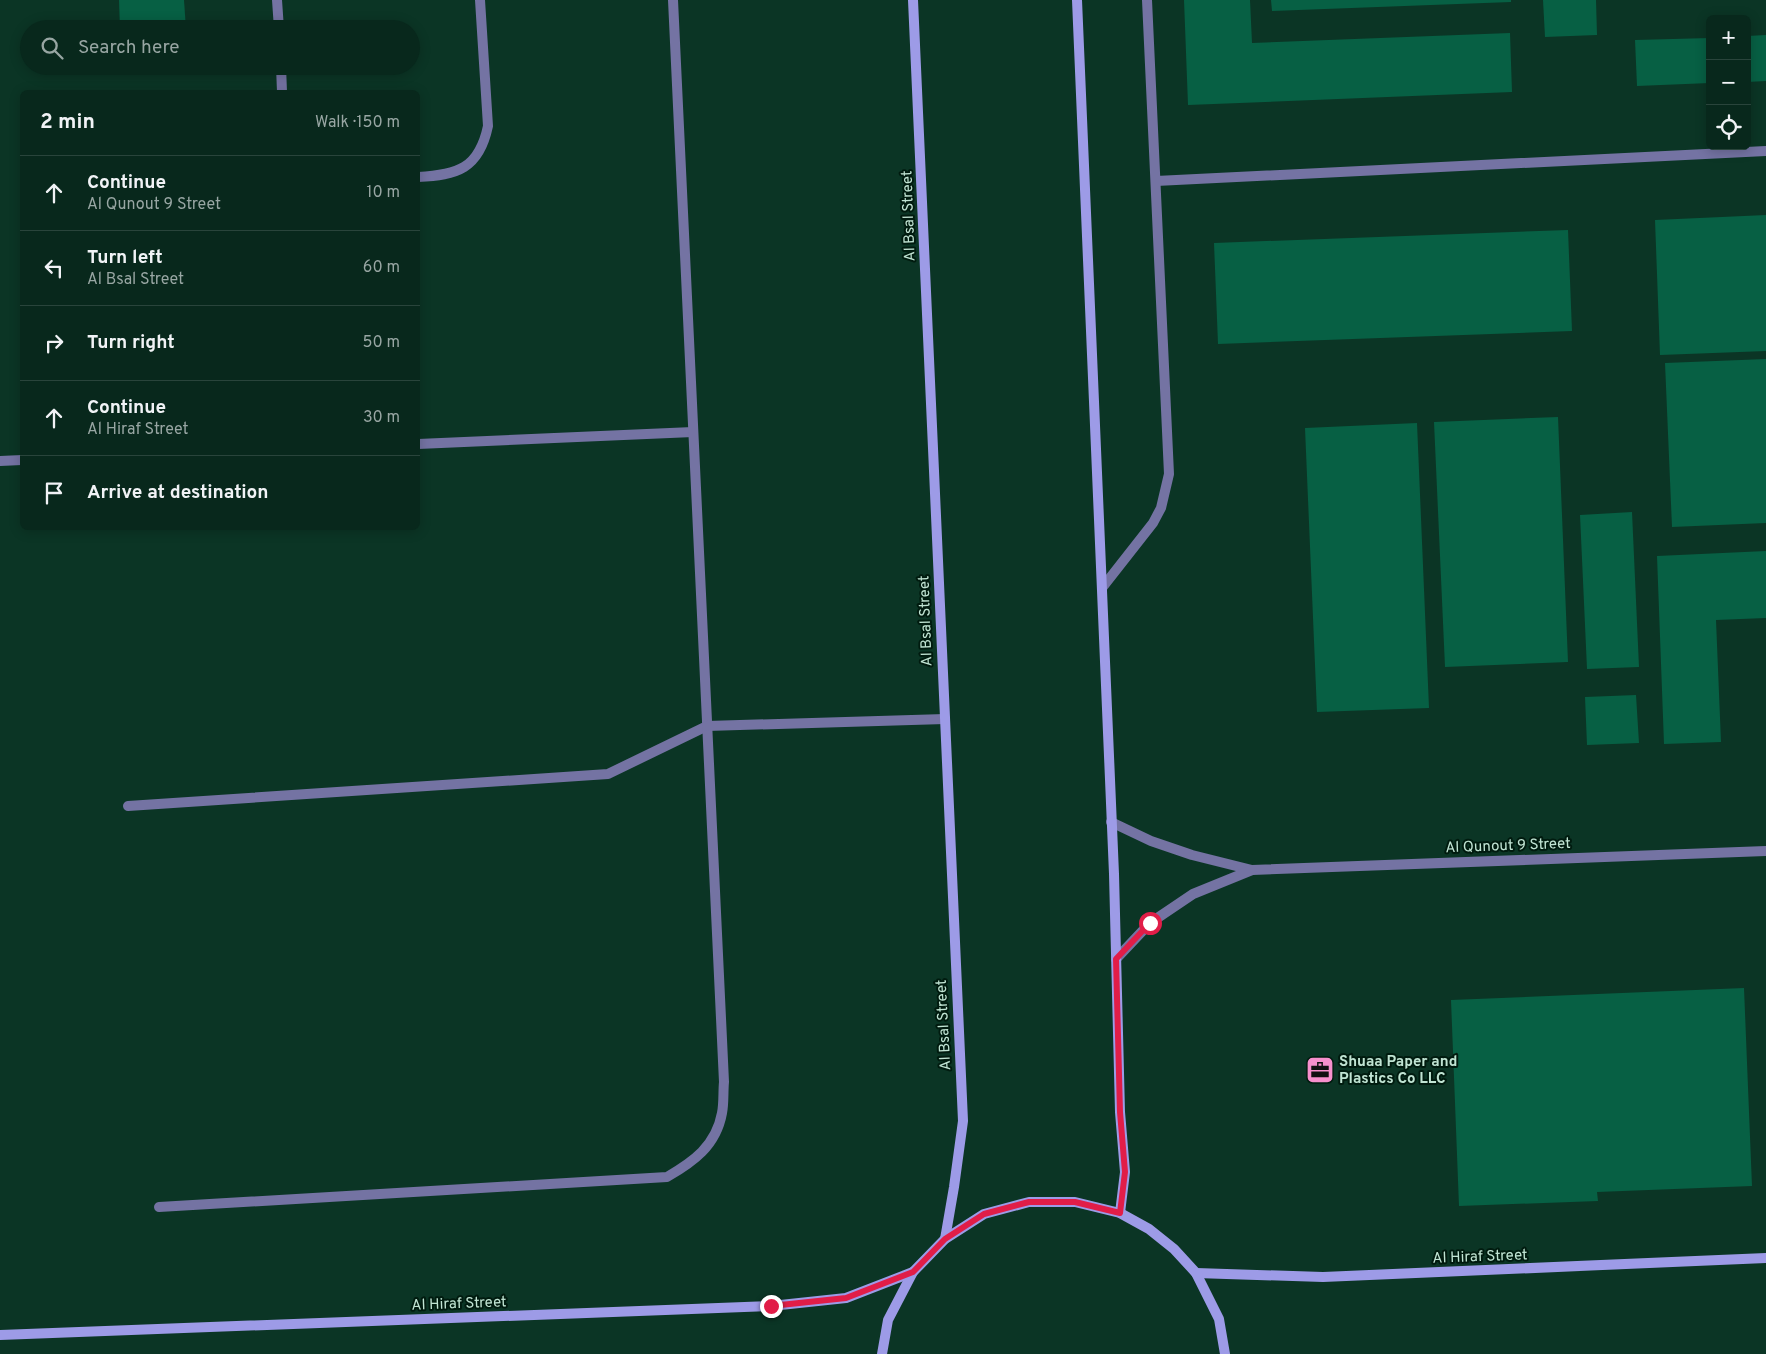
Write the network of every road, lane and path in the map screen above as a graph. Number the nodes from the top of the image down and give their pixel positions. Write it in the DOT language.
graph roads {
  1 [pos="277,0"];
  2 [pos="480,0"];
  3 [pos="673,0"];
  4 [pos="913,0"];
  5 [pos="1077,0"];
  6 [pos="1147,0"];
  7 [pos="278,20"];
  8 [pos="281,75"];
  9 [pos="282,90"];
  10 [pos="1766,151"];
  11 [pos="420,177"];
  12 [pos="1156,181"];
  13 [pos="693,432"];
  14 [pos="420,444"];
  15 [pos="20,460"];
  16 [pos="0,461"];
  17 [pos="1102,588"];
  18 [pos="945,720"];
  19 [pos="707,726"];
  20 [pos="128,806"];
  21 [pos="1112,822"];
  22 [pos="1766,851"];
  23 [pos="1252,870"];
  24 [pos="1116,959"];
  25 [pos="159,1207"];
  26 [pos="1120,1213"];
  27 [pos="945,1239"];
  28 [pos="1766,1258"];
  29 [pos="913,1272"];
  30 [pos="1196,1273"];
  31 [pos="0,1335"];
  32 [pos="882,1354"];
  33 [pos="1226,1354"];
  1 -- 7 [label="street"];
  2 -- 11 [label="street"];
  3 -- 13 [label="street"];
  4 -- 18 [label="street, Al Bsal Street"];
  5 -- 17 [label="street"];
  6 -- 12 [label="street"];
  8 -- 9 [label="street"];
  10 -- 12 [label="street"];
  12 -- 17 [label="street"];
  13 -- 14 [label="street"];
  13 -- 19 [label="street"];
  15 -- 16 [label="street"];
  17 -- 21 [label="street"];
  18 -- 19 [label="street"];
  18 -- 27 [label="street, Al Bsal Street"];
  19 -- 20 [label="street"];
  19 -- 25 [label="street"];
  21 -- 23 [label="street, Al Qunout 9 Street"];
  21 -- 24 [label="street"];
  22 -- 23 [label="street, Al Qunout 9 Street"];
  23 -- 24 [label="street, Al Qunout 9 Street"];
  24 -- 26 [label="street"];
  26 -- 27 [label="street"];
  26 -- 30 [label="street"];
  27 -- 29 [label="street"];
  28 -- 30 [label="street, Al Hiraf Street"];
  29 -- 31 [label="street, Al Hiraf Street"];
  29 -- 32 [label="street"];
  30 -- 33 [label="street"];
}
